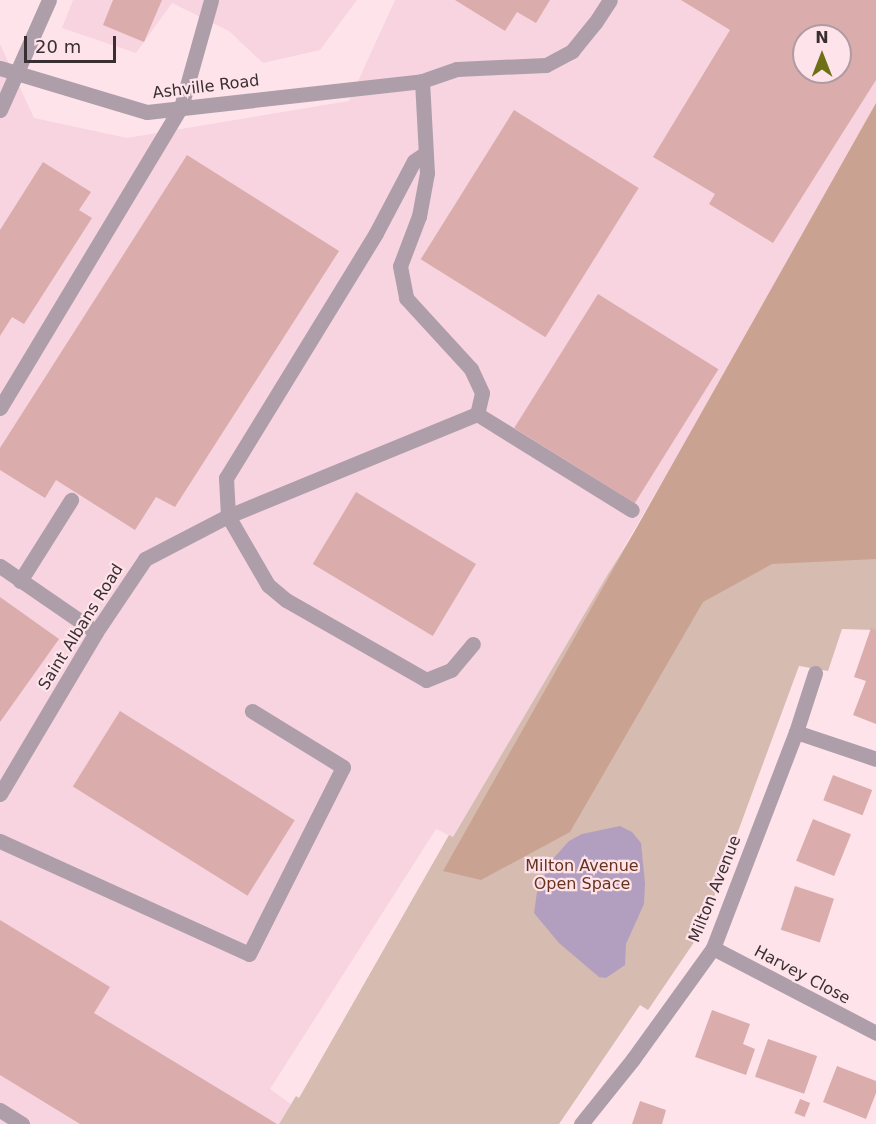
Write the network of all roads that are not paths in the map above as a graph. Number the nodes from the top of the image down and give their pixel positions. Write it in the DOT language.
graph roads {
  1 [pos="49,0"];
  2 [pos="211,0"];
  3 [pos="610,0"];
  4 [pos="0,68"];
  5 [pos="16,74"];
  6 [pos="422,81"];
  7 [pos="181,107"];
  8 [pos="0,110"];
  9 [pos="426,153"];
  10 [pos="0,408"];
  11 [pos="477,414"];
  12 [pos="70,500"];
  13 [pos="632,510"];
  14 [pos="228,516"];
  15 [pos="0,566"];
  16 [pos="20,581"];
  17 [pos="96,633"];
  18 [pos="473,644"];
  19 [pos="815,673"];
  20 [pos="252,711"];
  21 [pos="796,732"];
  22 [pos="876,759"];
  23 [pos="0,794"];
  24 [pos="0,841"];
  25 [pos="713,948"];
  26 [pos="876,1033"];
  27 [pos="0,1110"];
  28 [pos="22,1124"];
  29 [pos="581,1124"];
  1 -- 5 [label="street"];
  2 -- 7 [label="street"];
  3 -- 6 [label="street, Ashville Road"];
  4 -- 5 [label="street, Ashville Road"];
  5 -- 7 [label="street, Ashville Road"];
  5 -- 8 [label="street"];
  6 -- 7 [label="street, Ashville Road"];
  6 -- 9 [label="street"];
  7 -- 10 [label="street"];
  9 -- 11 [label="street"];
  9 -- 14 [label="street"];
  11 -- 13 [label="street"];
  11 -- 14 [label="street, Saint Albans Road"];
  12 -- 16 [label="street"];
  14 -- 17 [label="street, Saint Albans Road"];
  14 -- 18 [label="street"];
  15 -- 16 [label="street"];
  16 -- 17 [label="street"];
  17 -- 23 [label="street, Saint Albans Road"];
  19 -- 21 [label="street, Milton Avenue"];
  20 -- 24 [label="street"];
  21 -- 22 [label="street"];
  21 -- 25 [label="street, Milton Avenue"];
  25 -- 26 [label="street, Harvey Close"];
  25 -- 29 [label="street, Milton Avenue"];
  27 -- 28 [label="street"];
}
